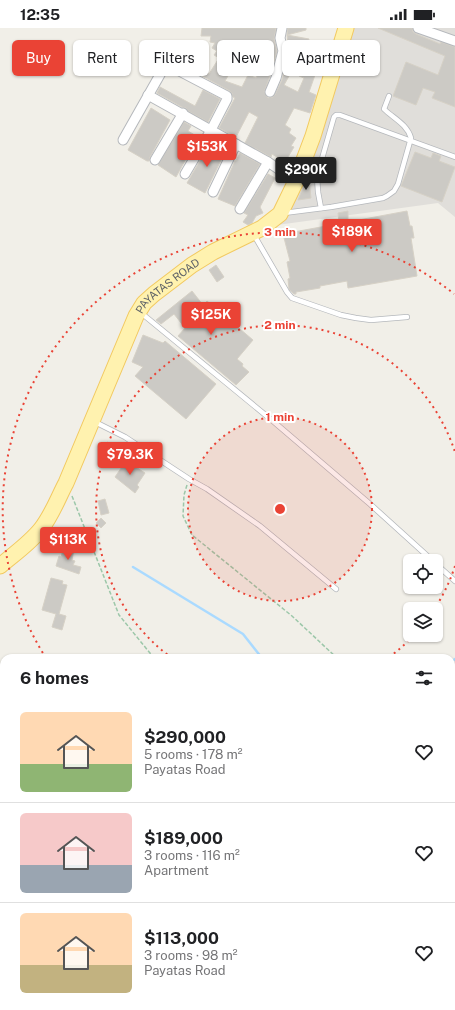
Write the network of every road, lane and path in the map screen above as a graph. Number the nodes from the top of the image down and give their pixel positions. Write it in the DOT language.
graph roads {
  1 [pos="282,28"];
  2 [pos="346,28"];
  3 [pos="418,28"];
  4 [pos="455,41"];
  5 [pos="270,92"];
  6 [pos="148,95"];
  7 [pos="389,96"];
  8 [pos="183,113"];
  9 [pos="211,130"];
  10 [pos="124,140"];
  11 [pos="411,142"];
  12 [pos="236,144"];
  13 [pos="455,157"];
  14 [pos="155,160"];
  15 [pos="268,162"];
  16 [pos="185,174"];
  17 [pos="296,181"];
  18 [pos="213,192"];
  19 [pos="321,208"];
  20 [pos="240,209"];
  21 [pos="280,214"];
  22 [pos="253,232"];
  23 [pos="139,310"];
  24 [pos="407,317"];
  25 [pos="92,421"];
  26 [pos="190,480"];
  27 [pos="66,483"];
  28 [pos="425,554"];
  29 [pos="0,566"];
  30 [pos="443,570"];
  31 [pos="455,581"];
  32 [pos="336,589"];
  33 [pos="151,654"];
  34 [pos="333,654"];
  1 -- 5 [label="street"];
  2 -- 17 [label="main road, PAYATAS ROAD"];
  3 -- 4 [label="street"];
  6 -- 8 [label="street"];
  6 -- 9 [label="street"];
  6 -- 10 [label="street"];
  7 -- 11 [label="lane"];
  8 -- 9 [label="street"];
  8 -- 14 [label="street"];
  9 -- 12 [label="street"];
  9 -- 16 [label="street"];
  11 -- 13 [label="lane"];
  11 -- 19 [label="lane"];
  11 -- 19 [label="lane"];
  12 -- 15 [label="street"];
  12 -- 18 [label="street"];
  15 -- 17 [label="street"];
  15 -- 20 [label="street"];
  17 -- 21 [label="main road, PAYATAS ROAD"];
  19 -- 21 [label="lane"];
  21 -- 22 [label="main road, PAYATAS ROAD"];
  22 -- 23 [label="main road, PAYATAS ROAD"];
  22 -- 24 [label="lane"];
  23 -- 25 [label="main road, PAYATAS ROAD"];
  23 -- 28 [label="lane"];
  25 -- 26 [label="lane"];
  25 -- 27 [label="main road, PAYATAS ROAD"];
  26 -- 32 [label="lane"];
  26 -- 34 [label="path"];
  27 -- 29 [label="main road, PAYATAS ROAD"];
  27 -- 33 [label="path"];
  30 -- 31 [label="lane"];
}
